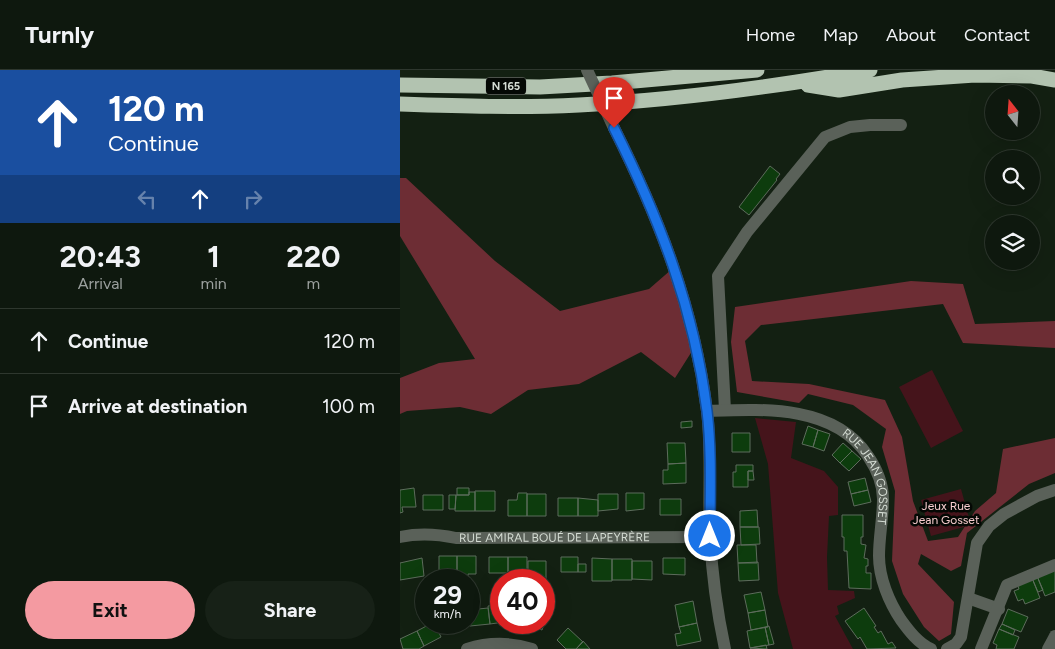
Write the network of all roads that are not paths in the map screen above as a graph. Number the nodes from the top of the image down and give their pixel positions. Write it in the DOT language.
graph roads {
  1 [pos="587,70"];
  2 [pos="757,70"];
  3 [pos="870,70"];
  4 [pos="1055,80"];
  5 [pos="796,83"];
  6 [pos="400,85"];
  7 [pos="400,104"];
  8 [pos="901,125"];
  9 [pos="725,410"];
  10 [pos="707,411"];
  11 [pos="1055,490"];
  12 [pos="710,536"];
  13 [pos="400,537"];
  14 [pos="1055,565"];
  15 [pos="968,598"];
  16 [pos="999,609"];
  17 [pos="1055,636"];
  18 [pos="467,649"];
  19 [pos="532,649"];
  20 [pos="725,649"];
  21 [pos="931,649"];
  22 [pos="947,649"];
  23 [pos="981,649"];
  24 [pos="1048,649"];
  1 -- 10 [label="street, bridge"];
  2 -- 6 [label="highway, N 165"];
  3 -- 5 [label="highway, N 165"];
  4 -- 5 [label="highway"];
  5 -- 7 [label="highway, N 165"];
  8 -- 9 [label="street"];
  9 -- 10 [label="street, RUE JEAN GOSSET"];
  9 -- 21 [label="street, RUE JEAN GOSSET"];
  10 -- 12 [label="street"];
  11 -- 15 [label="street"];
  12 -- 13 [label="street, RUE AMIRAL BOUÉ DE LAPEYRÈRE"];
  12 -- 20 [label="street"];
  14 -- 16 [label="street"];
  15 -- 16 [label="street"];
  15 -- 22 [label="street"];
  16 -- 23 [label="street"];
  17 -- 24 [label="street"];
  18 -- 19 [label="street"];
}
